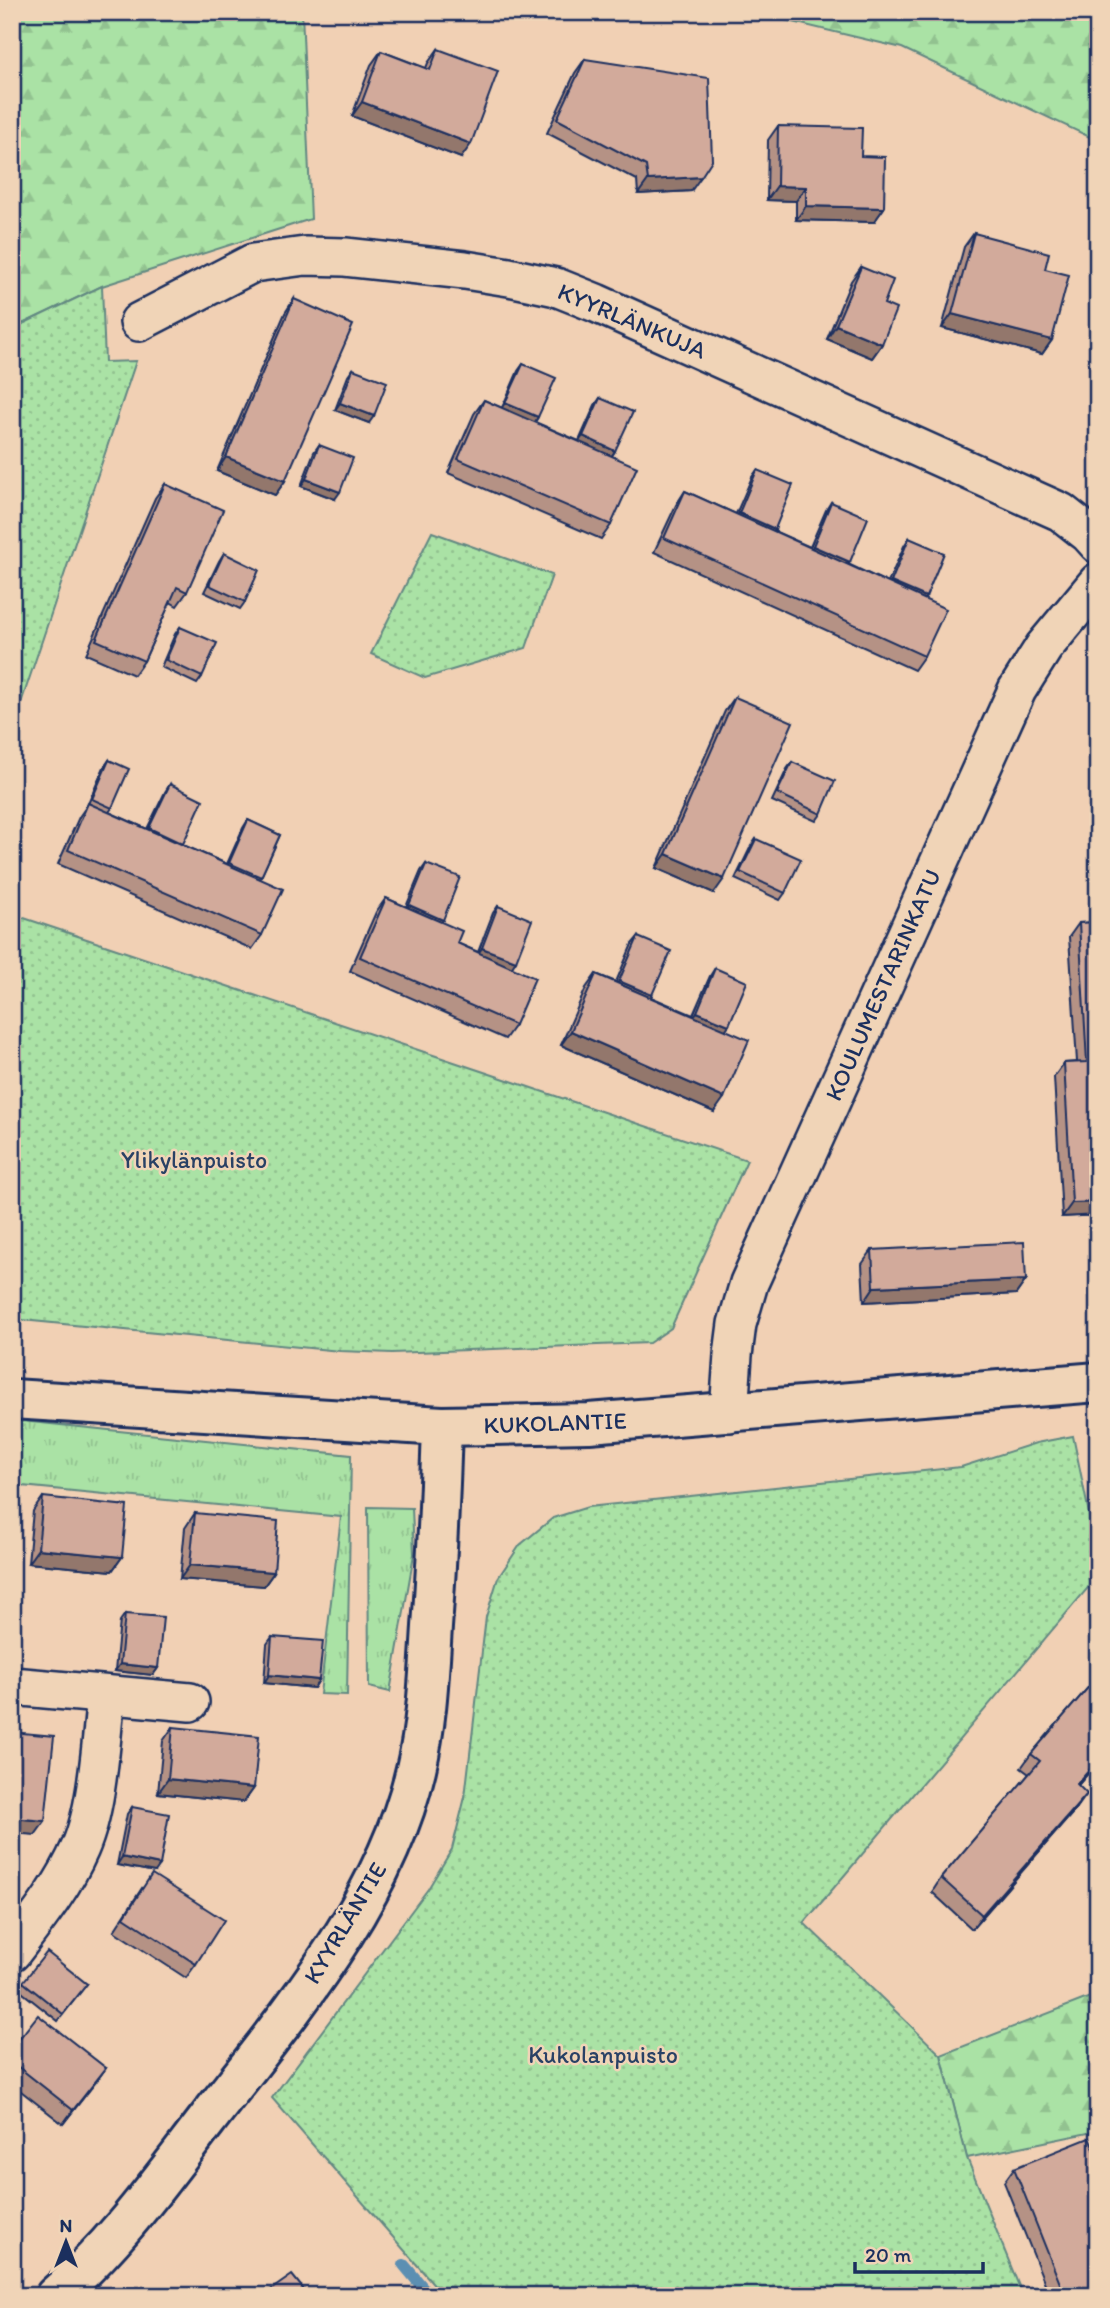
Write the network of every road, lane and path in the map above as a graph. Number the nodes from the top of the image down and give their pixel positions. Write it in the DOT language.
graph roads {
  1 [pos="139,322"];
  2 [pos="1098,544"];
  3 [pos="1098,582"];
  4 [pos="1098,1382"];
  5 [pos="12,1399"];
  6 [pos="729,1413"];
  7 [pos="442,1426"];
  8 [pos="12,1685"];
  9 [pos="106,1695"];
  10 [pos="190,1702"];
  11 [pos="12,1952"];
  12 [pos="55,2296"];
  1 -- 2 [label="street, KYYRLÄNKUJA"];
  3 -- 6 [label="street, KOULUMESTARINKATU"];
  4 -- 6 [label="street, KUKOLANTIE"];
  5 -- 7 [label="street, KUKOLANTIE"];
  6 -- 7 [label="street, KUKOLANTIE"];
  7 -- 12 [label="street, KYYRLÄNTIE"];
  8 -- 9 [label="street"];
  9 -- 10 [label="street"];
  9 -- 11 [label="street"];
}
